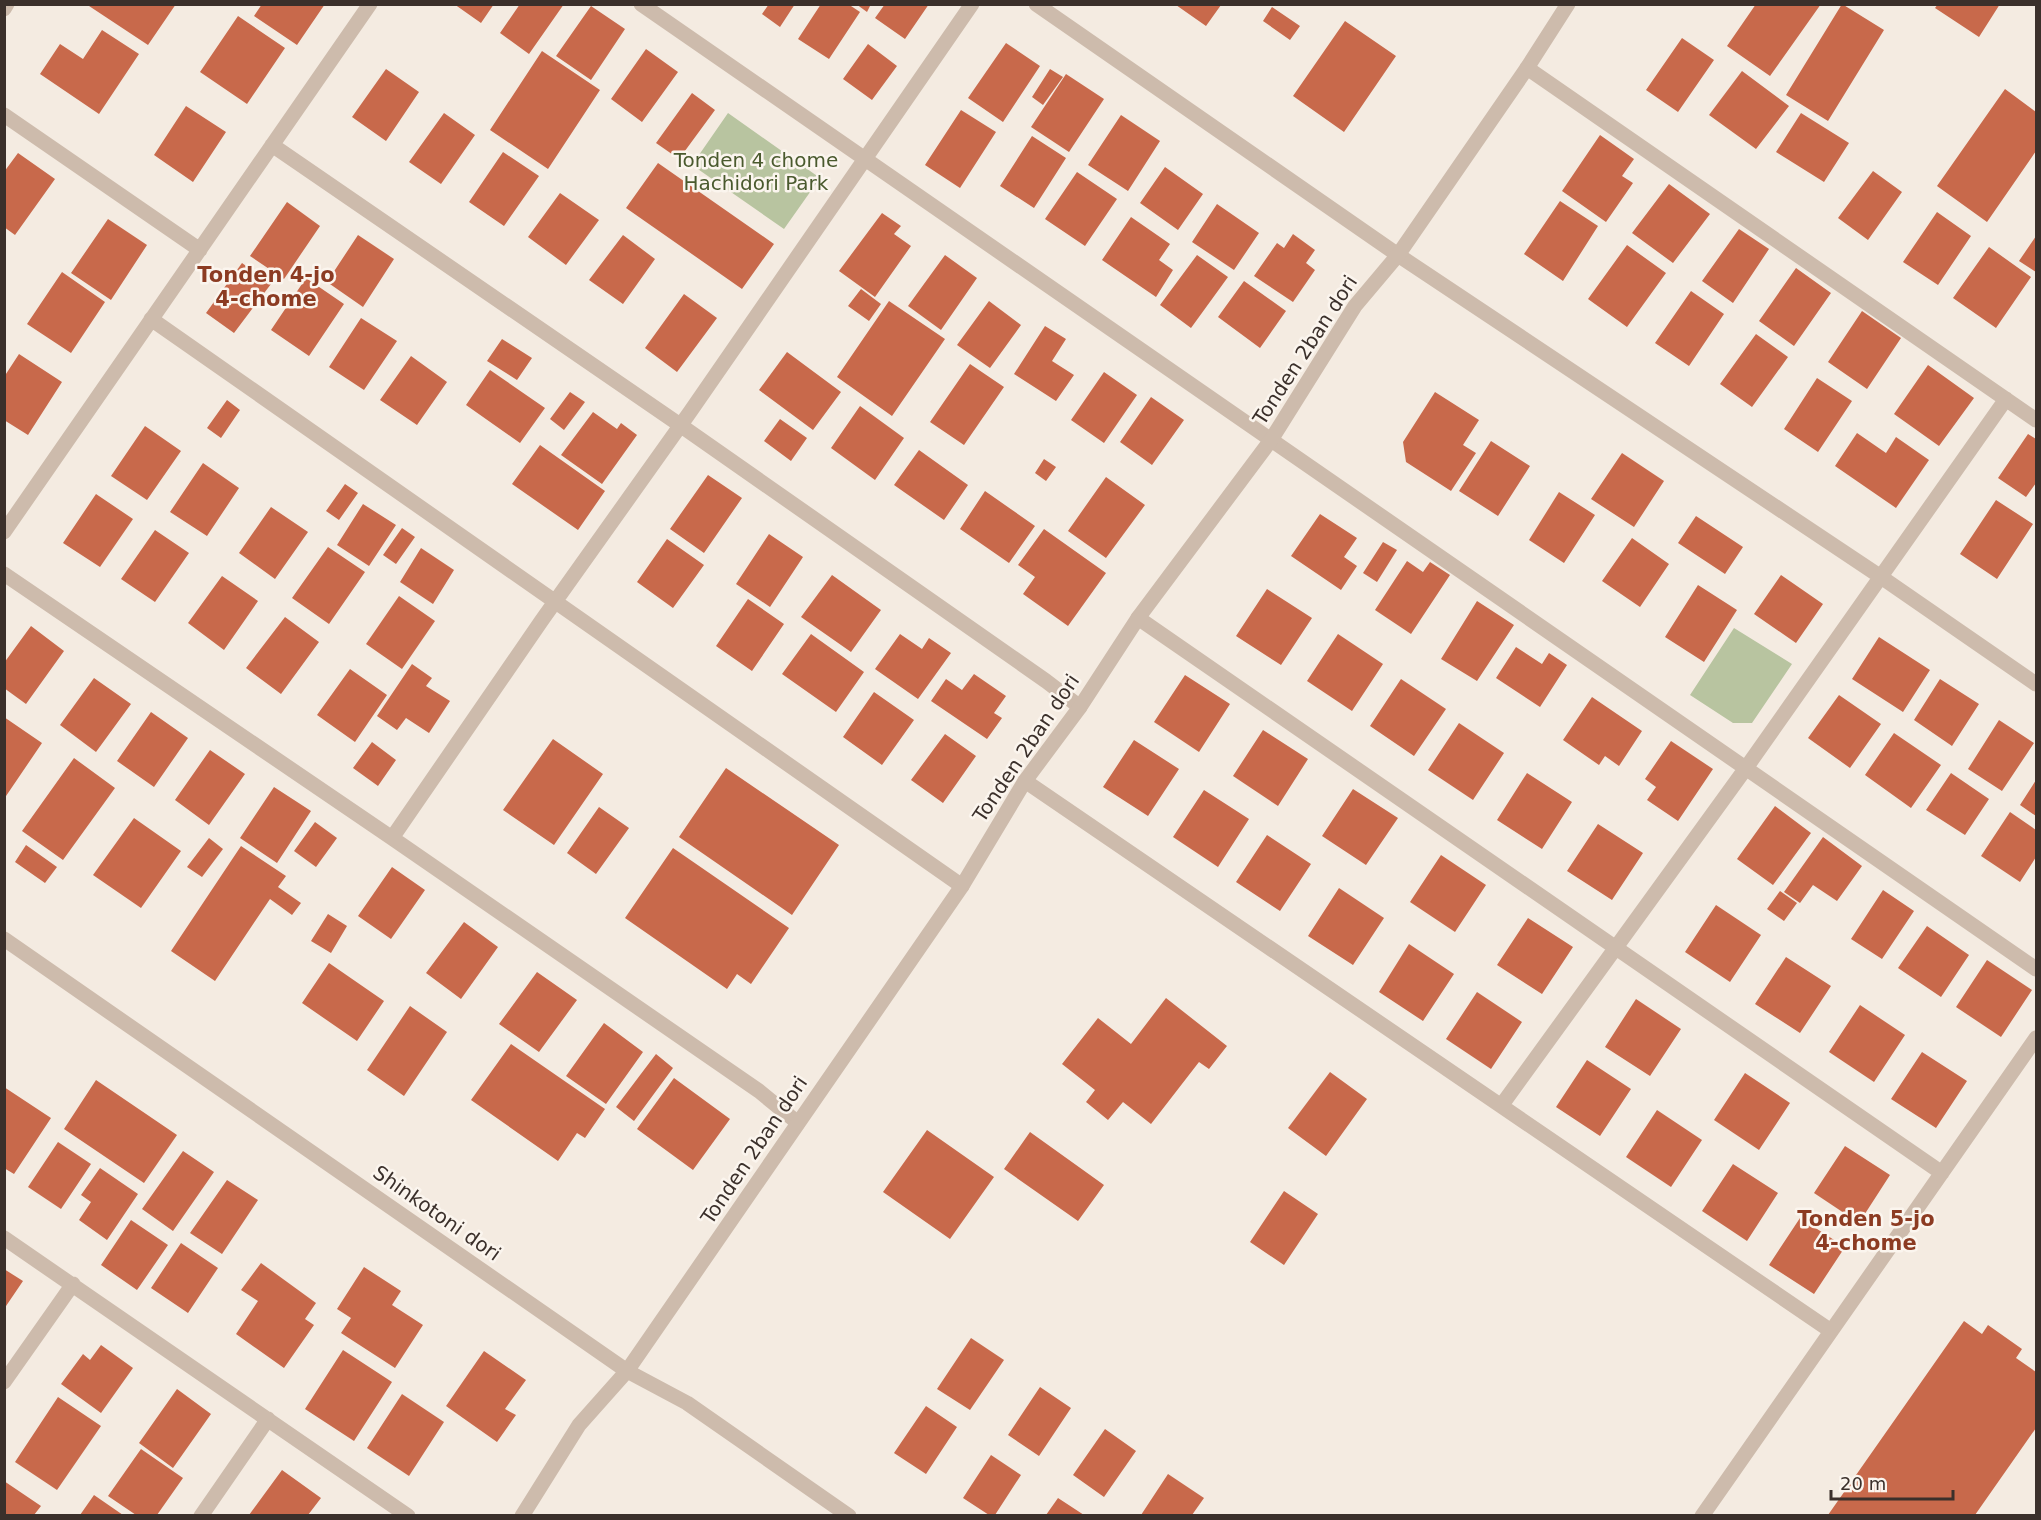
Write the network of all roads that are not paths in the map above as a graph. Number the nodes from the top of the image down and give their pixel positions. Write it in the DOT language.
graph roads {
  1 [pos="7,4"];
  2 [pos="370,4"];
  3 [pos="641,4"];
  4 [pos="972,4"];
  5 [pos="1036,4"];
  6 [pos="1568,4"];
  7 [pos="4,9"];
  8 [pos="1527,68"];
  9 [pos="4,114"];
  10 [pos="272,145"];
  11 [pos="864,160"];
  12 [pos="200,250"];
  13 [pos="1398,255"];
  14 [pos="151,319"];
  15 [pos="2006,399"];
  16 [pos="2037,420"];
  17 [pos="680,425"];
  18 [pos="1271,440"];
  19 [pos="4,532"];
  20 [pos="4,574"];
  21 [pos="1881,577"];
  22 [pos="555,602"];
  23 [pos="1138,618"];
  24 [pos="2037,684"];
  25 [pos="1080,707"];
  26 [pos="1746,768"];
  27 [pos="1025,781"];
  28 [pos="392,838"];
  29 [pos="962,886"];
  30 [pos="4,939"];
  31 [pos="1616,947"];
  32 [pos="2037,969"];
  33 [pos="2037,1038"];
  34 [pos="1501,1106"];
  35 [pos="798,1123"];
  36 [pos="1942,1173"];
  37 [pos="4,1238"];
  38 [pos="73,1284"];
  39 [pos="1831,1331"];
  40 [pos="627,1371"];
  41 [pos="4,1382"];
  42 [pos="268,1419"];
  43 [pos="201,1515"];
  44 [pos="408,1515"];
  45 [pos="522,1515"];
  46 [pos="849,1515"];
  47 [pos="1702,1515"];
  1 -- 7 [label="street"];
  2 -- 10 [label="street"];
  3 -- 11 [label="street"];
  4 -- 11 [label="street"];
  5 -- 13 [label="street"];
  6 -- 8 [label="street, Tonden 2ban dori"];
  8 -- 13 [label="street, Tonden 2ban dori"];
  8 -- 15 [label="street"];
  9 -- 12 [label="street"];
  10 -- 12 [label="street"];
  10 -- 17 [label="street"];
  11 -- 17 [label="street"];
  11 -- 18 [label="street"];
  12 -- 14 [label="street"];
  13 -- 18 [label="street, Tonden 2ban dori"];
  13 -- 21 [label="street"];
  14 -- 19 [label="street"];
  14 -- 22 [label="street"];
  15 -- 16 [label="street"];
  15 -- 21 [label="street"];
  17 -- 22 [label="street"];
  17 -- 25 [label="street"];
  18 -- 23 [label="street, Tonden 2ban dori"];
  18 -- 26 [label="street"];
  20 -- 28 [label="street"];
  21 -- 24 [label="street"];
  21 -- 26 [label="street"];
  22 -- 28 [label="street"];
  22 -- 29 [label="street"];
  23 -- 25 [label="street, Tonden 2ban dori"];
  23 -- 31 [label="street"];
  25 -- 27 [label="street, Tonden 2ban dori"];
  26 -- 31 [label="street"];
  26 -- 32 [label="street"];
  27 -- 29 [label="street, Tonden 2ban dori"];
  27 -- 34 [label="street"];
  28 -- 35 [label="street"];
  29 -- 35 [label="street, Tonden 2ban dori"];
  30 -- 40 [label="street, Shinkotoni dori"];
  31 -- 34 [label="street"];
  31 -- 36 [label="street"];
  33 -- 36 [label="street"];
  34 -- 39 [label="street"];
  35 -- 40 [label="street, Tonden 2ban dori"];
  36 -- 39 [label="street"];
  37 -- 38 [label="street"];
  38 -- 41 [label="street"];
  38 -- 42 [label="street"];
  39 -- 47 [label="street"];
  40 -- 45 [label="street, Tonden 2ban dori"];
  40 -- 46 [label="street, Shinkotoni dori"];
  42 -- 43 [label="street"];
  42 -- 44 [label="street"];
}
